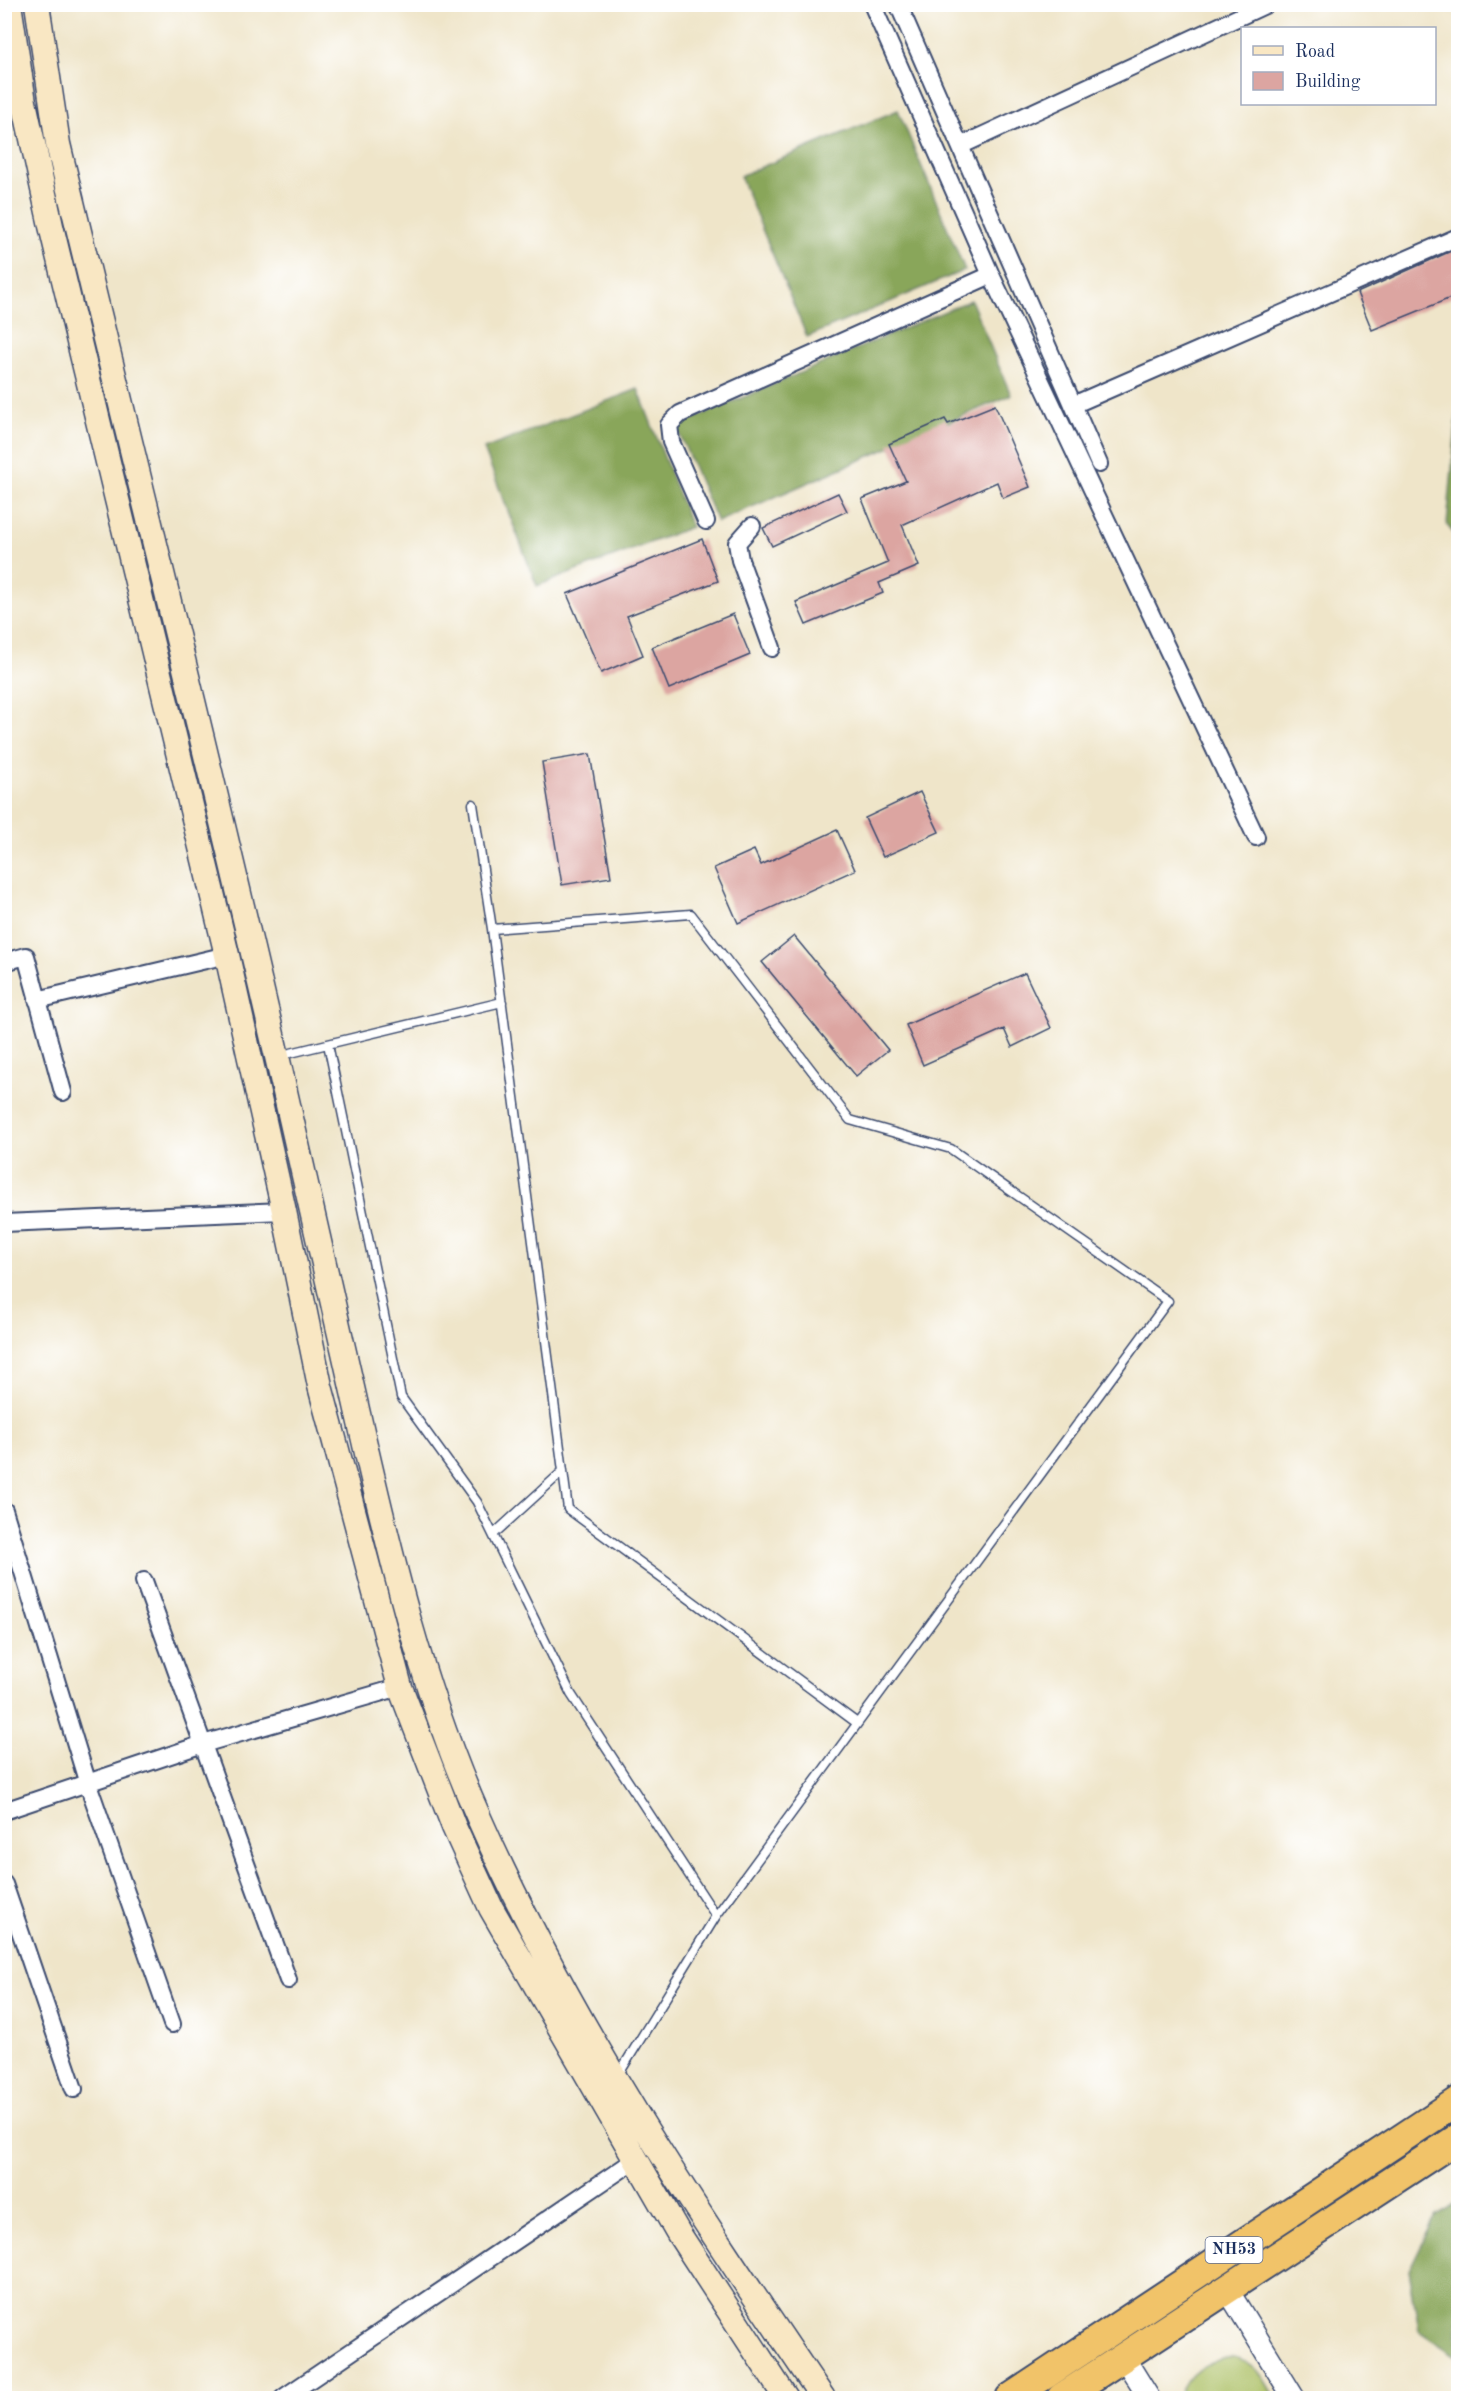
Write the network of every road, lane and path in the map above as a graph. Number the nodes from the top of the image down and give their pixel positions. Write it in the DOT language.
graph roads {
  1 [pos="9,4"];
  2 [pos="37,4"];
  3 [pos="872,4"];
  4 [pos="898,4"];
  5 [pos="1267,4"];
  6 [pos="960,146"];
  7 [pos="1458,237"];
  8 [pos="992,275"];
  9 [pos="96,303"];
  10 [pos="71,308"];
  11 [pos="1073,405"];
  12 [pos="1099,464"];
  13 [pos="706,521"];
  14 [pos="752,526"];
  15 [pos="772,648"];
  16 [pos="473,804"];
  17 [pos="1256,837"];
  18 [pos="492,929"];
  19 [pos="227,955"];
  20 [pos="4,962"];
  21 [pos="37,1000"];
  22 [pos="502,1002"];
  23 [pos="328,1044"];
  24 [pos="277,1057"];
  25 [pos="63,1092"];
  26 [pos="284,1211"];
  27 [pos="4,1223"];
  28 [pos="563,1471"];
  29 [pos="4,1510"];
  30 [pos="495,1533"];
  31 [pos="144,1581"];
  32 [pos="400,1686"];
  33 [pos="857,1723"];
  34 [pos="202,1744"];
  35 [pos="88,1784"];
  36 [pos="4,1811"];
  37 [pos="4,1884"];
  38 [pos="716,1916"];
  39 [pos="288,1980"];
  40 [pos="172,2024"];
  41 [pos="615,2080"];
  42 [pos="74,2089"];
  43 [pos="1458,2101"];
  44 [pos="1458,2138"];
  45 [pos="635,2160"];
  46 [pos="1227,2289"];
  47 [pos="1123,2356"];
  48 [pos="283,2398"];
  49 [pos="786,2398"];
  50 [pos="823,2398"];
  51 [pos="1010,2398"];
  52 [pos="1062,2398"];
  53 [pos="1149,2398"];
  54 [pos="1294,2398"];
  1 -- 10 [label="main road"];
  2 -- 9 [label="main road"];
  3 -- 8 [label="street"];
  4 -- 6 [label="street"];
  5 -- 6 [label="street"];
  6 -- 11 [label="street"];
  7 -- 11 [label="street"];
  8 -- 13 [label="street"];
  8 -- 17 [label="street"];
  9 -- 10 [label="main road"];
  9 -- 24 [label="main road"];
  10 -- 19 [label="main road"];
  11 -- 12 [label="street"];
  14 -- 15 [label="street"];
  16 -- 18 [label="lane"];
  18 -- 22 [label="lane"];
  18 -- 33 [label="lane"];
  19 -- 21 [label="street"];
  19 -- 26 [label="main road"];
  20 -- 21 [label="street"];
  21 -- 25 [label="street"];
  22 -- 23 [label="lane"];
  22 -- 28 [label="lane"];
  23 -- 24 [label="lane"];
  23 -- 30 [label="lane"];
  24 -- 41 [label="main road"];
  26 -- 27 [label="street"];
  26 -- 32 [label="main road"];
  28 -- 30 [label="lane"];
  28 -- 33 [label="lane"];
  29 -- 35 [label="street"];
  30 -- 38 [label="lane"];
  31 -- 34 [label="street"];
  32 -- 34 [label="street"];
  32 -- 45 [label="main road"];
  33 -- 38 [label="lane"];
  34 -- 35 [label="street"];
  34 -- 39 [label="street"];
  35 -- 36 [label="street"];
  35 -- 40 [label="street"];
  37 -- 42 [label="street"];
  38 -- 41 [label="lane"];
  41 -- 50 [label="main road"];
  43 -- 51 [label="highway, NH53"];
  44 -- 46 [label="highway, NH53"];
  45 -- 48 [label="street"];
  45 -- 49 [label="main road"];
  46 -- 47 [label="highway, NH53"];
  46 -- 54 [label="street"];
  47 -- 52 [label="highway, NH53"];
  47 -- 53 [label="street"];
}
